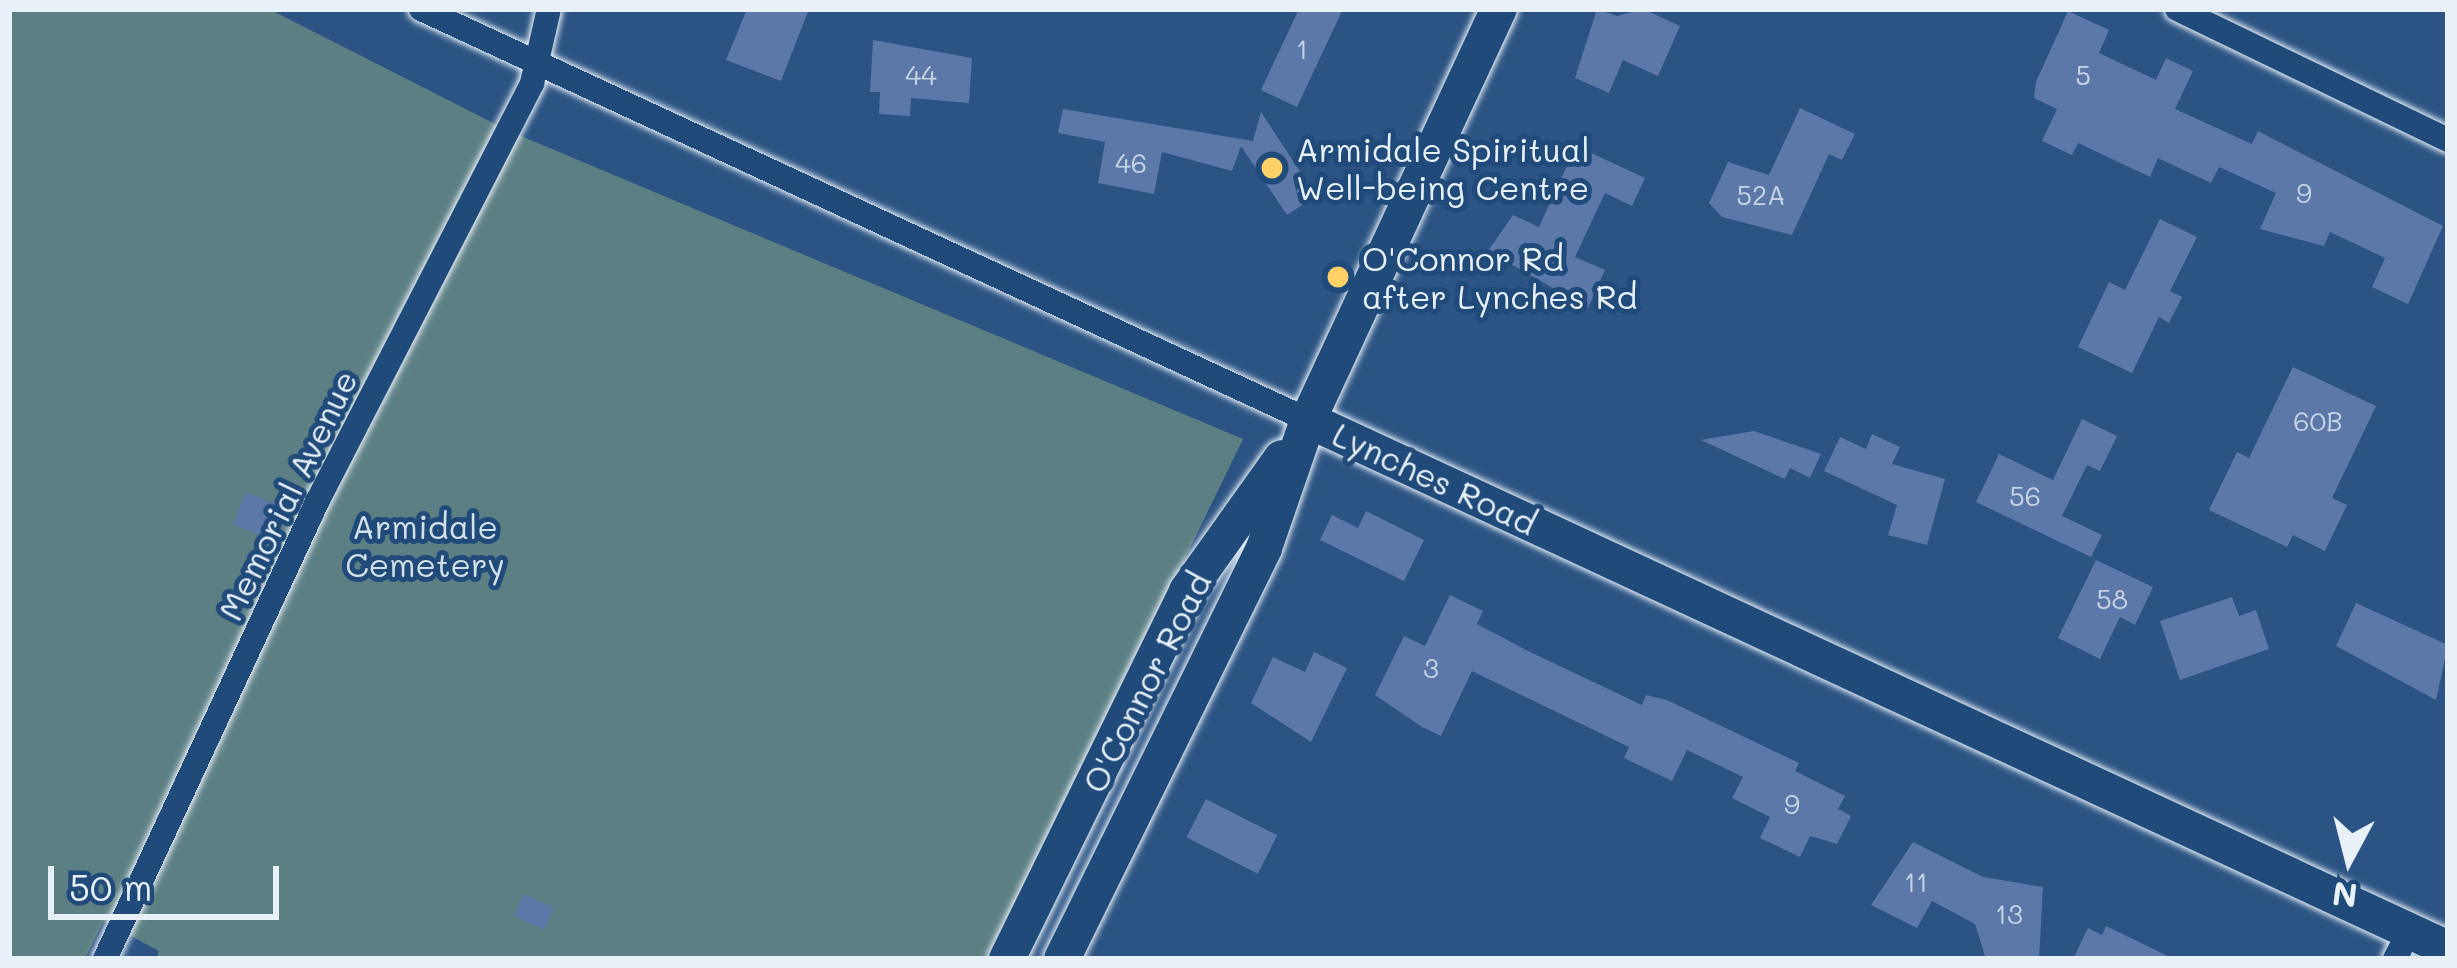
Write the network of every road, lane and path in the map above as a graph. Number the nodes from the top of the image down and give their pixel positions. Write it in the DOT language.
graph roads {
  1 [pos="421,9"];
  2 [pos="549,9"];
  3 [pos="1499,9"];
  4 [pos="2176,9"];
  5 [pos="533,65"];
  6 [pos="2448,140"];
  7 [pos="1308,420"];
  8 [pos="2402,945"];
  9 [pos="2448,950"];
  10 [pos="105,959"];
  11 [pos="1007,959"];
  12 [pos="1062,959"];
  1 -- 5 [label="street, Lynches Road"];
  2 -- 5 [label="street, Memorial Avenue"];
  3 -- 7 [label="street, O'Connor Road"];
  4 -- 6 [label="street"];
  5 -- 7 [label="street, Lynches Road"];
  5 -- 10 [label="street, Memorial Avenue"];
  7 -- 8 [label="street, Lynches Road"];
  7 -- 11 [label="street, O'Connor Road"];
  7 -- 12 [label="street, O'Connor Road"];
  8 -- 9 [label="street, Lynches Road"];
}
